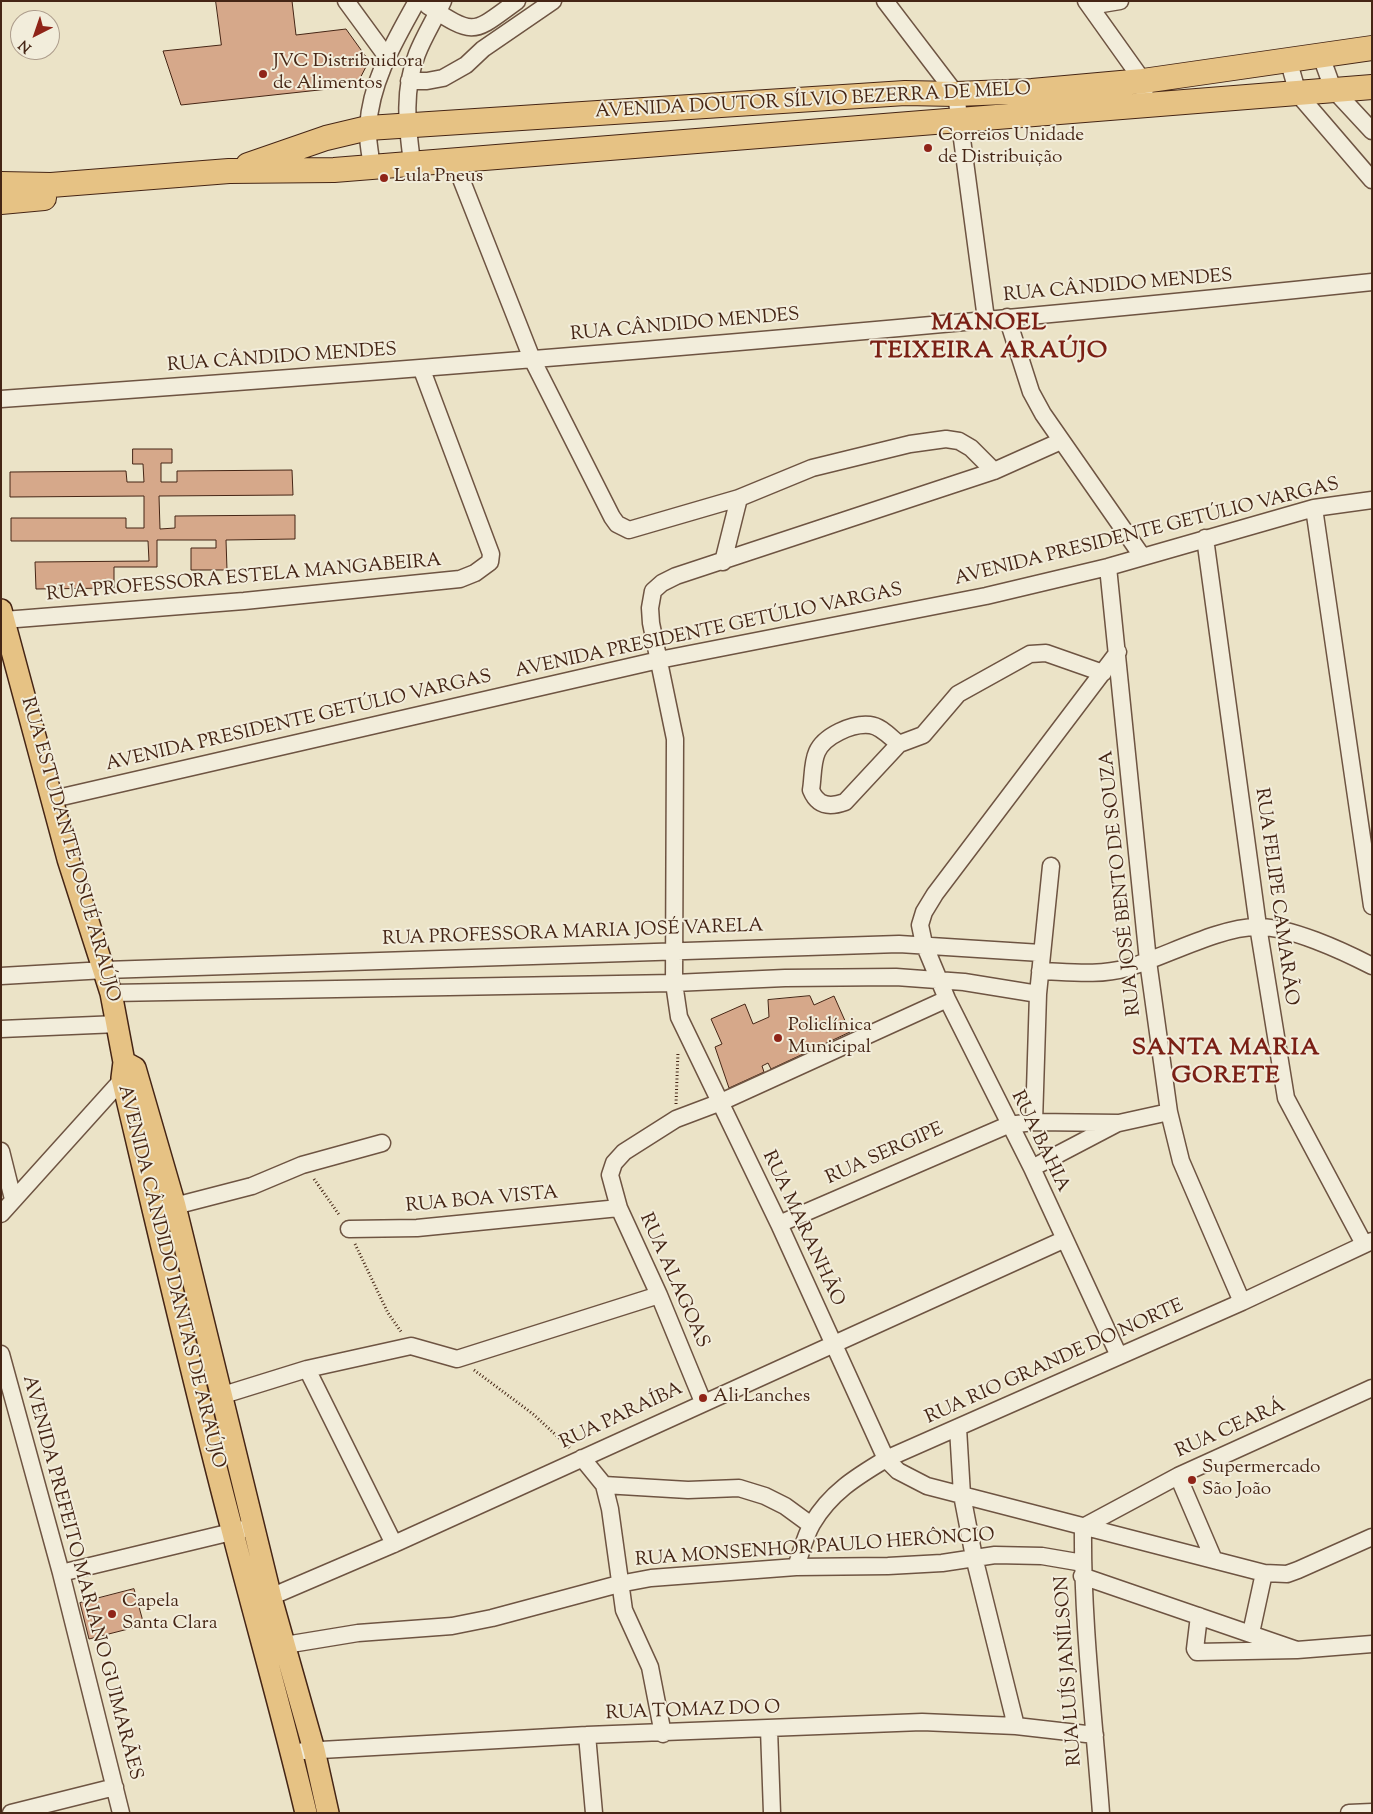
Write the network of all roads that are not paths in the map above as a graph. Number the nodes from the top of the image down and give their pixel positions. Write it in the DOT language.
graph roads {
  1 [pos="346,1"];
  2 [pos="419,1"];
  3 [pos="517,1"];
  4 [pos="553,1"];
  5 [pos="886,1"];
  6 [pos="1120,1"];
  7 [pos="1088,4"];
  8 [pos="440,7"];
  9 [pos="484,24"];
  10 [pos="496,40"];
  11 [pos="1372,48"];
  12 [pos="1320,56"];
  13 [pos="387,57"];
  14 [pos="1288,59"];
  15 [pos="409,81"];
  16 [pos="1143,81"];
  17 [pos="1372,86"];
  18 [pos="1333,89"];
  19 [pos="956,94"];
  20 [pos="1298,94"];
  21 [pos="1092,97"];
  22 [pos="769,102"];
  23 [pos="1033,102"];
  24 [pos="1146,106"];
  25 [pos="684,107"];
  26 [pos="578,114"];
  27 [pos="959,120"];
  28 [pos="407,124"];
  29 [pos="368,128"];
  30 [pos="1372,131"];
  31 [pos="771,135"];
  32 [pos="686,142"];
  33 [pos="583,150"];
  34 [pos="454,161"];
  35 [pos="412,162"];
  36 [pos="372,166"];
  37 [pos="229,171"];
  38 [pos="1372,180"];
  39 [pos="103,182"];
  40 [pos="1,184"];
  41 [pos="1,202"];
  42 [pos="1372,282"];
  43 [pos="1007,317"];
  44 [pos="986,319"];
  45 [pos="532,360"];
  46 [pos="422,370"];
  47 [pos="1,399"];
  48 [pos="1061,441"];
  49 [pos="994,471"];
  50 [pos="739,498"];
  51 [pos="1372,500"];
  52 [pos="1314,508"];
  53 [pos="1205,538"];
  54 [pos="1142,556"];
  55 [pos="723,562"];
  56 [pos="1108,567"];
  57 [pos="3,615"];
  58 [pos="1118,652"];
  59 [pos="659,660"];
  60 [pos="1103,672"];
  61 [pos="899,744"];
  62 [pos="53,799"];
  63 [pos="1051,866"];
  64 [pos="1372,906"];
  65 [pos="1258,926"];
  66 [pos="924,944"];
  67 [pos="674,949"];
  68 [pos="1041,953"];
  69 [pos="1148,961"];
  70 [pos="1372,966"];
  71 [pos="105,970"];
  72 [pos="1040,971"];
  73 [pos="1,976"];
  74 [pos="939,979"];
  75 [pos="674,983"];
  76 [pos="111,993"];
  77 [pos="1038,994"];
  78 [pos="947,999"];
  79 [pos="118,1024"];
  80 [pos="1,1029"];
  81 [pos="127,1069"];
  82 [pos="721,1102"];
  83 [pos="1169,1112"];
  84 [pos="1034,1122"];
  85 [pos="1119,1123"];
  86 [pos="1008,1125"];
  87 [pos="142,1126"];
  88 [pos="382,1143"];
  89 [pos="1,1150"];
  90 [pos="1032,1168"];
  91 [pos="175,1206"];
  92 [pos="619,1208"];
  93 [pos="5,1209"];
  94 [pos="154,1212"];
  95 [pos="779,1224"];
  96 [pos="348,1229"];
  97 [pos="1063,1240"];
  98 [pos="1368,1243"];
  99 [pos="660,1295"];
  100 [pos="197,1299"];
  101 [pos="1242,1302"];
  102 [pos="176,1304"];
  103 [pos="833,1344"];
  104 [pos="1,1354"];
  105 [pos="1118,1356"];
  106 [pos="307,1370"];
  107 [pos="1372,1388"];
  108 [pos="220,1396"];
  109 [pos="703,1402"];
  110 [pos="958,1428"];
  111 [pos="230,1434"];
  112 [pos="209,1439"];
  113 [pos="582,1458"];
  114 [pos="886,1459"];
  115 [pos="1178,1476"];
  116 [pos="604,1485"];
  117 [pos="962,1495"];
  118 [pos="811,1525"];
  119 [pos="253,1527"];
  120 [pos="1083,1527"];
  121 [pos="232,1532"];
  122 [pos="1372,1537"];
  123 [pos="394,1544"];
  124 [pos="974,1556"];
  125 [pos="1214,1560"];
  126 [pos="796,1567"];
  127 [pos="1083,1570"];
  128 [pos="1264,1573"];
  129 [pos="61,1574"];
  130 [pos="619,1584"];
  131 [pos="261,1601"];
  132 [pos="1199,1616"];
  133 [pos="1251,1633"];
  134 [pos="1372,1644"];
  135 [pos="285,1645"];
  136 [pos="1297,1650"];
  137 [pos="1016,1726"];
  138 [pos="769,1729"];
  139 [pos="662,1734"];
  140 [pos="1095,1735"];
  141 [pos="587,1736"];
  142 [pos="314,1750"];
  143 [pos="292,1753"];
  144 [pos="115,1787"];
  145 [pos="1372,1812"];
  146 [pos="11,1813"];
  147 [pos="121,1813"];
  148 [pos="306,1813"];
  149 [pos="328,1813"];
  150 [pos="594,1813"];
  151 [pos="772,1813"];
  152 [pos="1101,1813"];
  153 [pos="1349,1813"];
  1 -- 13 [label="street"];
  2 -- 8 [label="street"];
  2 -- 13 [label="street"];
  3 -- 9 [label="street"];
  4 -- 10 [label="street"];
  5 -- 19 [label="street"];
  6 -- 7 [label="street"];
  7 -- 16 [label="street"];
  8 -- 9 [label="street"];
  8 -- 15 [label="street"];
  9 -- 10 [label="street"];
  10 -- 15 [label="street"];
  11 -- 12 [label="highway, AVENIDA DOUTOR SÍLVIO BEZERRA DE MELO"];
  12 -- 14 [label="highway, AVENIDA DOUTOR SÍLVIO BEZERRA DE MELO"];
  12 -- 18 [label="street"];
  13 -- 29 [label="street"];
  14 -- 16 [label="highway, AVENIDA DOUTOR SÍLVIO BEZERRA DE MELO"];
  14 -- 20 [label="street"];
  15 -- 28 [label="street"];
  16 -- 21 [label="highway, AVENIDA DOUTOR SÍLVIO BEZERRA DE MELO"];
  16 -- 24 [label="street"];
  17 -- 18 [label="highway, AVENIDA DOUTOR SÍLVIO BEZERRA DE MELO"];
  18 -- 20 [label="highway, AVENIDA DOUTOR SÍLVIO BEZERRA DE MELO"];
  18 -- 30 [label="street"];
  19 -- 22 [label="highway, AVENIDA DOUTOR SÍLVIO BEZERRA DE MELO"];
  19 -- 23 [label="highway, AVENIDA DOUTOR SÍLVIO BEZERRA DE MELO"];
  19 -- 27 [label="street"];
  20 -- 24 [label="highway, AVENIDA DOUTOR SÍLVIO BEZERRA DE MELO"];
  20 -- 38 [label="street"];
  21 -- 23 [label="highway, AVENIDA DOUTOR SÍLVIO BEZERRA DE MELO"];
  21 -- 24 [label="highway, AVENIDA DOUTOR SÍLVIO BEZERRA DE MELO"];
  22 -- 25 [label="highway, AVENIDA DOUTOR SÍLVIO BEZERRA DE MELO"];
  22 -- 31 [label="highway"];
  23 -- 27 [label="highway, AVENIDA DOUTOR SÍLVIO BEZERRA DE MELO"];
  25 -- 26 [label="highway, AVENIDA DOUTOR SÍLVIO BEZERRA DE MELO"];
  25 -- 32 [label="highway"];
  26 -- 28 [label="highway, AVENIDA DOUTOR SÍLVIO BEZERRA DE MELO"];
  26 -- 33 [label="highway"];
  27 -- 31 [label="highway, AVENIDA DOUTOR SÍLVIO BEZERRA DE MELO"];
  27 -- 44 [label="street"];
  28 -- 29 [label="highway, AVENIDA DOUTOR SÍLVIO BEZERRA DE MELO"];
  28 -- 35 [label="street"];
  29 -- 36 [label="street"];
  29 -- 37 [label="highway, AVENIDA DOUTOR SÍLVIO BEZERRA DE MELO"];
  31 -- 32 [label="highway, AVENIDA DOUTOR SÍLVIO BEZERRA DE MELO"];
  32 -- 33 [label="highway, AVENIDA DOUTOR SÍLVIO BEZERRA DE MELO"];
  33 -- 34 [label="highway, AVENIDA DOUTOR SÍLVIO BEZERRA DE MELO"];
  34 -- 35 [label="highway, AVENIDA DOUTOR SÍLVIO BEZERRA DE MELO"];
  34 -- 45 [label="street"];
  35 -- 36 [label="highway, AVENIDA DOUTOR SÍLVIO BEZERRA DE MELO"];
  36 -- 37 [label="highway, AVENIDA DOUTOR SÍLVIO BEZERRA DE MELO"];
  37 -- 39 [label="highway, AVENIDA DOUTOR SÍLVIO BEZERRA DE MELO"];
  39 -- 40 [label="highway, AVENIDA DOUTOR SÍLVIO BEZERRA DE MELO"];
  39 -- 41 [label="highway"];
  42 -- 43 [label="street, RUA CÂNDIDO MENDES"];
  43 -- 44 [label="street, RUA CÂNDIDO MENDES"];
  43 -- 48 [label="street"];
  44 -- 45 [label="street, RUA CÂNDIDO MENDES"];
  45 -- 46 [label="street, RUA CÂNDIDO MENDES"];
  45 -- 50 [label="street"];
  46 -- 47 [label="street, RUA CÂNDIDO MENDES"];
  46 -- 57 [label="street, RUA PROFESSORA ESTELA MANGABEIRA"];
  48 -- 49 [label="street"];
  48 -- 54 [label="street"];
  49 -- 50 [label="street"];
  49 -- 55 [label="street"];
  50 -- 55 [label="street"];
  51 -- 52 [label="street, AVENIDA PRESIDENTE GETÚLIO VARGAS"];
  52 -- 53 [label="street, AVENIDA PRESIDENTE GETÚLIO VARGAS"];
  52 -- 64 [label="street"];
  53 -- 54 [label="street, AVENIDA PRESIDENTE GETÚLIO VARGAS"];
  53 -- 65 [label="street, RUA FELIPE CAMARÃO"];
  54 -- 56 [label="street, AVENIDA PRESIDENTE GETÚLIO VARGAS"];
  55 -- 59 [label="street, RUA MARANHÃO"];
  56 -- 58 [label="street, RUA JOSÉ BENTO DE SOUZA"];
  56 -- 59 [label="street, AVENIDA PRESIDENTE GETÚLIO VARGAS"];
  57 -- 62 [label="main road, RUA ESTUDANTE JOSUÉ ARAÚJO"];
  58 -- 60 [label="street, RUA BAHIA"];
  58 -- 69 [label="street, RUA JOSÉ BENTO DE SOUZA"];
  59 -- 62 [label="street, AVENIDA PRESIDENTE GETÚLIO VARGAS"];
  59 -- 67 [label="street, RUA MARANHÃO"];
  60 -- 61 [label="street"];
  60 -- 66 [label="street, RUA BAHIA"];
  61 -- 61 [label="street"];
  62 -- 71 [label="main road, RUA ESTUDANTE JOSUÉ ARAÚJO"];
  63 -- 68 [label="street"];
  65 -- 69 [label="street"];
  65 -- 70 [label="street"];
  65 -- 98 [label="street, RUA FELIPE CAMARÃO"];
  66 -- 67 [label="street, RUA PROFESSORA MARIA JOSÉ VARELA"];
  66 -- 68 [label="street, RUA PROFESSORA MARIA JOSÉ VARELA"];
  66 -- 74 [label="street, RUA BAHIA"];
  67 -- 71 [label="street, RUA PROFESSORA MARIA JOSÉ VARELA"];
  67 -- 75 [label="street, RUA MARANHÃO"];
  68 -- 72 [label="street"];
  69 -- 72 [label="street"];
  69 -- 83 [label="street, RUA JOSÉ BENTO DE SOUZA"];
  71 -- 73 [label="street, RUA PROFESSORA MARIA JOSÉ VARELA"];
  71 -- 76 [label="main road, RUA ESTUDANTE JOSUÉ ARAÚJO"];
  72 -- 77 [label="street"];
  74 -- 75 [label="street"];
  74 -- 77 [label="street"];
  74 -- 78 [label="street, RUA BAHIA"];
  75 -- 76 [label="street"];
  75 -- 82 [label="street, RUA MARANHÃO"];
  76 -- 79 [label="main road, RUA ESTUDANTE JOSUÉ ARAÚJO"];
  77 -- 84 [label="street"];
  78 -- 82 [label="street"];
  78 -- 86 [label="street, RUA BAHIA"];
  79 -- 80 [label="street"];
  79 -- 81 [label="main road, RUA ESTUDANTE JOSUÉ ARAÚJO"];
  81 -- 87 [label="main road, AVENIDA CÂNDIDO DANTAS DE ARAÚJO"];
  81 -- 93 [label="street"];
  82 -- 92 [label="street, RUA ALAGOAS"];
  82 -- 95 [label="street, RUA MARANHÃO"];
  83 -- 85 [label="street"];
  83 -- 101 [label="street, RUA JOSÉ BENTO DE SOUZA"];
  84 -- 85 [label="street, RUA SERGIPE"];
  84 -- 86 [label="street, RUA SERGIPE"];
  85 -- 90 [label="street"];
  86 -- 90 [label="street, RUA BAHIA"];
  86 -- 95 [label="street, RUA SERGIPE"];
  87 -- 91 [label="main road, AVENIDA CÂNDIDO DANTAS DE ARAÚJO"];
  87 -- 94 [label="main road, AVENIDA CÂNDIDO DANTAS DE ARAÚJO"];
  88 -- 91 [label="street"];
  89 -- 93 [label="street"];
  90 -- 97 [label="street, RUA BAHIA"];
  91 -- 94 [label="street"];
  91 -- 100 [label="main road, AVENIDA CÂNDIDO DANTAS DE ARAÚJO"];
  92 -- 96 [label="street, RUA BOA VISTA"];
  92 -- 99 [label="street, RUA ALAGOAS"];
  94 -- 102 [label="main road, AVENIDA CÂNDIDO DANTAS DE ARAÚJO"];
  95 -- 103 [label="street, RUA MARANHÃO"];
  97 -- 103 [label="street, RUA PARAÍBA"];
  97 -- 105 [label="street, RUA BAHIA"];
  98 -- 101 [label="street, RUA RIO GRANDE DO NORTE"];
  99 -- 106 [label="street"];
  99 -- 109 [label="street, RUA ALAGOAS"];
  100 -- 102 [label="main road"];
  100 -- 108 [label="main road, AVENIDA CÂNDIDO DANTAS DE ARAÚJO"];
  101 -- 105 [label="street, RUA RIO GRANDE DO NORTE"];
  102 -- 112 [label="main road, AVENIDA CÂNDIDO DANTAS DE ARAÚJO"];
  103 -- 109 [label="street, RUA PARAÍBA"];
  103 -- 114 [label="street, RUA MARANHÃO"];
  104 -- 129 [label="street, AVENIDA PREFEITO MARIANO GUIMARÃES"];
  105 -- 110 [label="street, RUA RIO GRANDE DO NORTE"];
  106 -- 108 [label="street"];
  106 -- 123 [label="street"];
  107 -- 115 [label="street, RUA CEARÁ"];
  108 -- 111 [label="main road, AVENIDA CÂNDIDO DANTAS DE ARAÚJO"];
  109 -- 113 [label="street, RUA PARAÍBA"];
  110 -- 114 [label="street, RUA RIO GRANDE DO NORTE"];
  110 -- 117 [label="street"];
  111 -- 112 [label="main road"];
  111 -- 119 [label="main road, AVENIDA CÂNDIDO DANTAS DE ARAÚJO"];
  112 -- 121 [label="main road, AVENIDA CÂNDIDO DANTAS DE ARAÚJO"];
  113 -- 116 [label="street"];
  113 -- 123 [label="street, RUA PARAÍBA"];
  114 -- 117 [label="street"];
  114 -- 118 [label="street, RUA RIO GRANDE DO NORTE"];
  115 -- 120 [label="street, RUA CEARÁ"];
  115 -- 125 [label="street"];
  116 -- 118 [label="street"];
  116 -- 130 [label="street"];
  117 -- 120 [label="street"];
  117 -- 124 [label="street"];
  118 -- 126 [label="street, RUA RIO GRANDE DO NORTE"];
  119 -- 121 [label="street"];
  119 -- 131 [label="main road, AVENIDA CÂNDIDO DANTAS DE ARAÚJO"];
  120 -- 125 [label="street"];
  120 -- 127 [label="street, RUA LUÍS JANÍLSON"];
  121 -- 129 [label="street"];
  121 -- 131 [label="main road, AVENIDA CÂNDIDO DANTAS DE ARAÚJO"];
  122 -- 128 [label="street"];
  123 -- 131 [label="street, RUA PARAÍBA"];
  124 -- 126 [label="street, RUA MONSENHOR PAULO HERÔNCIO"];
  124 -- 127 [label="street, RUA MONSENHOR PAULO HERÔNCIO"];
  124 -- 137 [label="street"];
  125 -- 128 [label="street"];
  126 -- 130 [label="street, RUA MONSENHOR PAULO HERÔNCIO"];
  127 -- 132 [label="street, RUA MONSENHOR PAULO HERÔNCIO"];
  127 -- 140 [label="street, RUA LUÍS JANÍLSON"];
  128 -- 133 [label="street"];
  129 -- 144 [label="street, AVENIDA PREFEITO MARIANO GUIMARÃES"];
  130 -- 135 [label="street, RUA MONSENHOR PAULO HERÔNCIO"];
  130 -- 139 [label="street"];
  131 -- 135 [label="main road, AVENIDA CÂNDIDO DANTAS DE ARAÚJO"];
  131 -- 143 [label="main road, AVENIDA CÂNDIDO DANTAS DE ARAÚJO"];
  132 -- 133 [label="street, RUA MONSENHOR PAULO HERÔNCIO"];
  132 -- 136 [label="street"];
  133 -- 136 [label="street, RUA MONSENHOR PAULO HERÔNCIO"];
  134 -- 136 [label="street"];
  135 -- 142 [label="main road, AVENIDA CÂNDIDO DANTAS DE ARAÚJO"];
  137 -- 138 [label="street, RUA TOMAZ DO O"];
  137 -- 140 [label="street, RUA TOMAZ DO O"];
  138 -- 139 [label="street, RUA TOMAZ DO O"];
  138 -- 151 [label="street"];
  139 -- 141 [label="street, RUA TOMAZ DO O"];
  140 -- 152 [label="street, RUA LUÍS JANÍLSON"];
  141 -- 142 [label="street, RUA TOMAZ DO O"];
  141 -- 150 [label="street"];
  142 -- 143 [label="street, RUA TOMAZ DO O"];
  142 -- 149 [label="main road, AVENIDA CÂNDIDO DANTAS DE ARAÚJO"];
  143 -- 148 [label="main road, AVENIDA CÂNDIDO DANTAS DE ARAÚJO"];
  144 -- 146 [label="street"];
  144 -- 147 [label="street, AVENIDA PREFEITO MARIANO GUIMARÃES"];
  145 -- 153 [label="street"];
}
